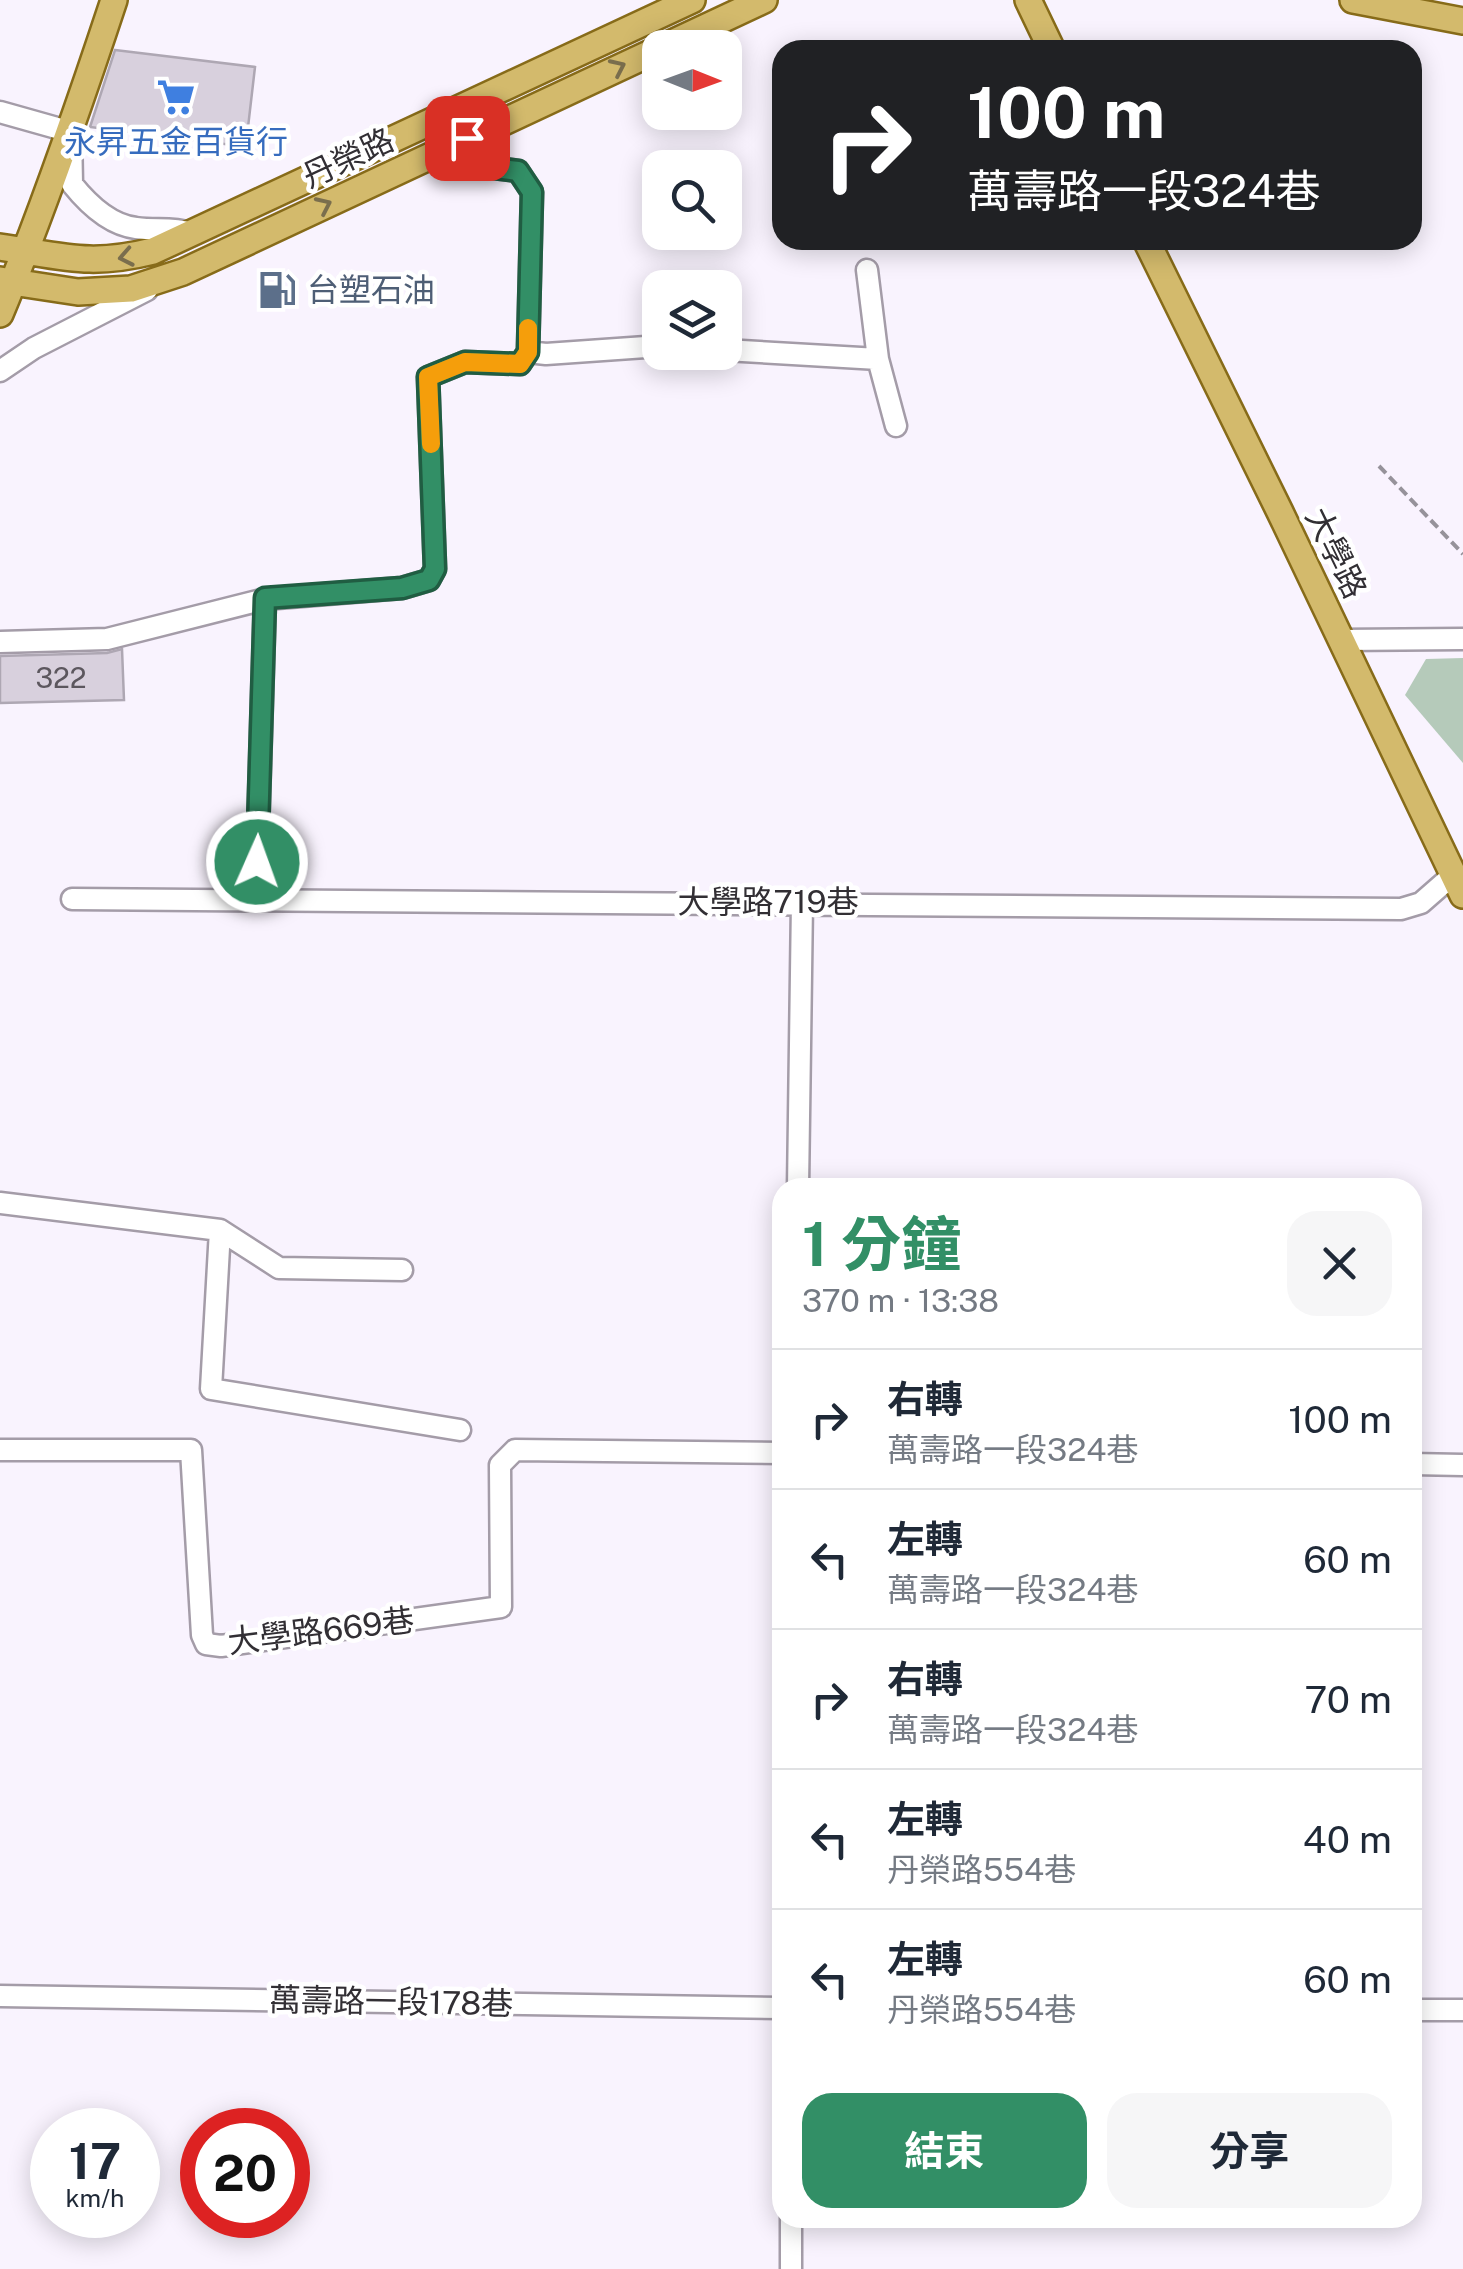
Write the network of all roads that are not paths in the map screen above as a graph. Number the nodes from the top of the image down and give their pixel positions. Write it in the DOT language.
graph roads {
  1 [pos="114,0"];
  2 [pos="692,0"];
  3 [pos="764,0"];
  4 [pos="1028,0"];
  5 [pos="1354,0"];
  6 [pos="1463,21"];
  7 [pos="1047,40"];
  8 [pos="0,112"];
  9 [pos="71,132"];
  10 [pos="467,138"];
  11 [pos="248,207"];
  12 [pos="191,233"];
  13 [pos="260,236"];
  14 [pos="0,247"];
  15 [pos="1151,250"];
  16 [pos="27,251"];
  17 [pos="867,270"];
  18 [pos="183,272"];
  19 [pos="6,282"];
  20 [pos="0,314"];
  21 [pos="642,347"];
  22 [pos="742,351"];
  23 [pos="528,352"];
  24 [pos="878,359"];
  25 [pos="0,371"];
  26 [pos="896,426"];
  27 [pos="265,598"];
  28 [pos="1463,639"];
  29 [pos="1342,640"];
  30 [pos="0,642"];
  31 [pos="1458,885"];
  32 [pos="72,899"];
  33 [pos="256,899"];
  34 [pos="802,902"];
  35 [pos="798,1178"];
  36 [pos="0,1203"];
  37 [pos="220,1230"];
  38 [pos="402,1270"];
  39 [pos="460,1430"];
  40 [pos="0,1450"];
  41 [pos="772,1452"];
  42 [pos="1422,1464"];
  43 [pos="1463,1465"];
  44 [pos="0,1996"];
  45 [pos="772,2008"];
  46 [pos="1422,2010"];
  47 [pos="1463,2010"];
  48 [pos="791,2228"];
  49 [pos="790,2269"];
  1 -- 9 [label="main road"];
  2 -- 11 [label="main road, 丹榮路"];
  10 -- 3 [label="main road, 丹榮路, one-way"];
  4 -- 7 [label="main road"];
  5 -- 6 [label="main road"];
  8 -- 9 [label="street"];
  9 -- 12 [label="street"];
  9 -- 16 [label="main road"];
  13 -- 10 [label="main road, 丹榮路, one-way"];
  10 -- 23 [label="street"];
  11 -- 12 [label="main road, 丹榮路"];
  11 -- 13 [label="main road"];
  12 -- 16 [label="main road, 丹榮路, one-way"];
  13 -- 18 [label="main road, 丹榮路"];
  14 -- 16 [label="main road, 丹榮路"];
  15 -- 29 [label="main road, 大學路"];
  16 -- 19 [label="main road"];
  17 -- 24 [label="street"];
  18 -- 19 [label="main road, 丹榮路"];
  18 -- 25 [label="street"];
  19 -- 20 [label="main road"];
  21 -- 23 [label="street"];
  22 -- 24 [label="street"];
  23 -- 27 [label="street"];
  24 -- 26 [label="street"];
  27 -- 30 [label="street"];
  27 -- 33 [label="street"];
  28 -- 29 [label="street"];
  29 -- 31 [label="main road, 大學路"];
  31 -- 34 [label="street, 大學路719巷"];
  32 -- 33 [label="street, 大學路719巷"];
  33 -- 34 [label="street, 大學路719巷"];
  34 -- 35 [label="street"];
  36 -- 37 [label="street"];
  37 -- 38 [label="street"];
  37 -- 39 [label="street"];
  40 -- 41 [label="street, 大學路669巷"];
  42 -- 43 [label="street"];
  44 -- 45 [label="street, 萬壽路一段178巷"];
  46 -- 47 [label="street"];
  48 -- 49 [label="street"];
}
